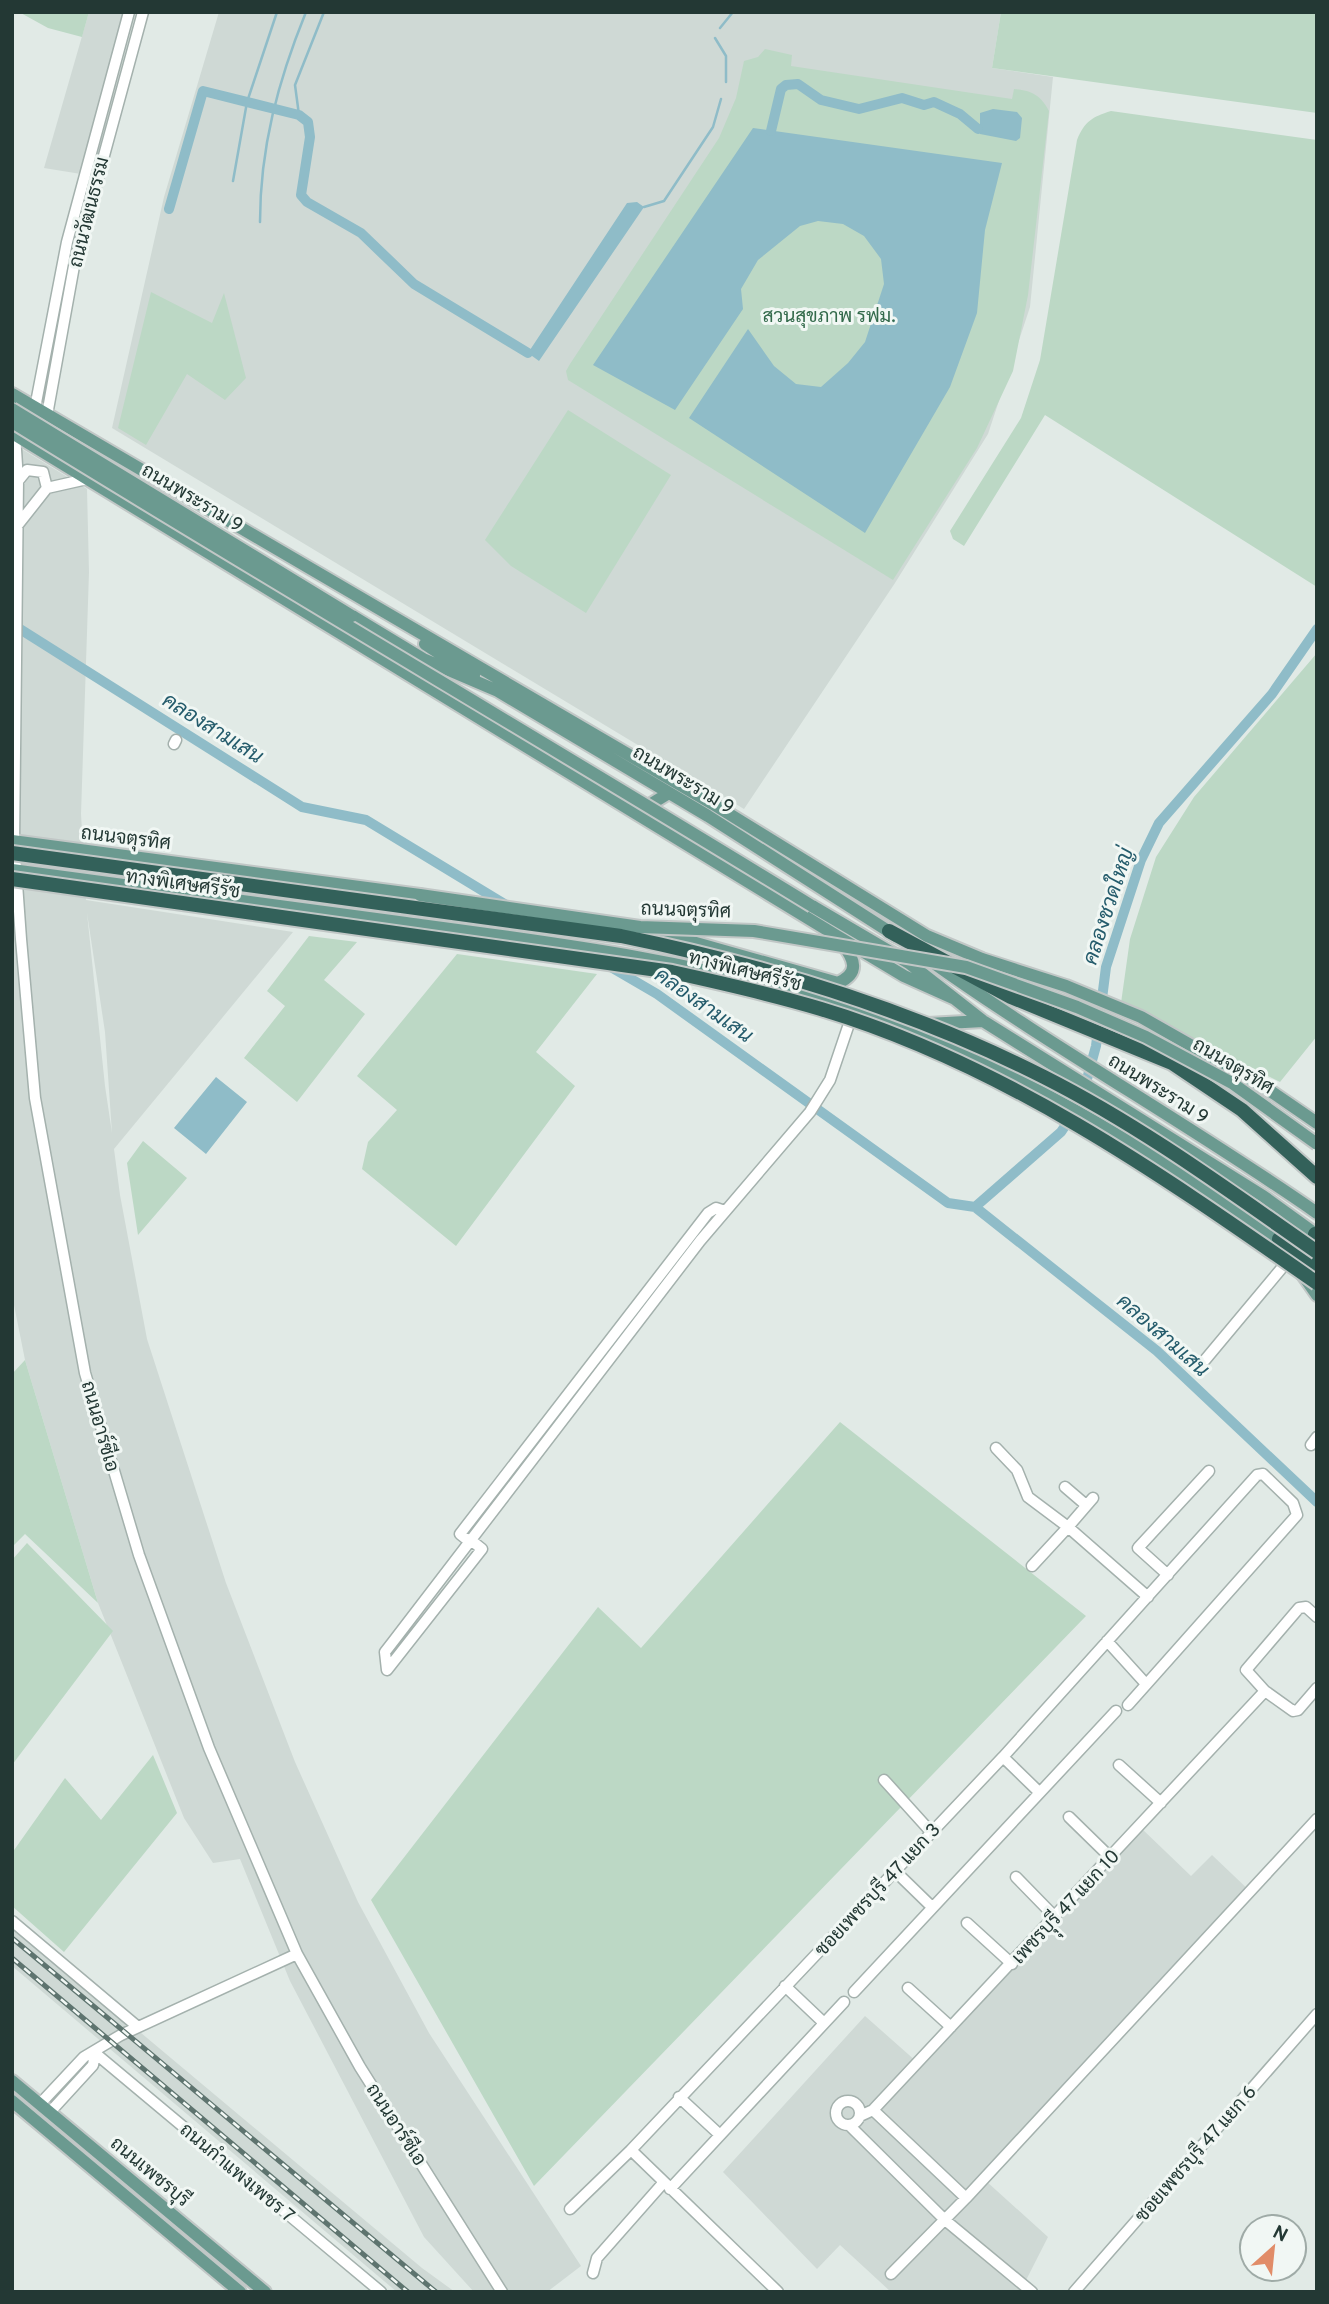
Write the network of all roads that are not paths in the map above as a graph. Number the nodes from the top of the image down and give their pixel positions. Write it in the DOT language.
graph roads {
  1 [pos="130,12"];
  2 [pos="143,12"];
  3 [pos="12,394"];
  4 [pos="35,408"];
  5 [pos="12,409"];
  6 [pos="47,415"];
  7 [pos="13,430"];
  8 [pos="37,448"];
  9 [pos="88,479"];
  10 [pos="18,481"];
  11 [pos="47,488"];
  12 [pos="17,526"];
  13 [pos="313,571"];
  14 [pos="498,691"];
  15 [pos="648,780"];
  16 [pos="669,793"];
  17 [pos="630,808"];
  18 [pos="708,816"];
  19 [pos="650,821"];
  20 [pos="770,839"];
  21 [pos="13,845"];
  22 [pos="14,873"];
  23 [pos="640,927"];
  24 [pos="889,931"];
  25 [pos="837,936"];
  26 [pos="927,936"];
  27 [pos="838,984"];
  28 [pos="1011,997"];
  29 [pos="953,998"];
  30 [pos="853,1010"];
  31 [pos="983,1021"];
  32 [pos="894,1025"];
  33 [pos="1317,1123"];
  34 [pos="1317,1144"];
  35 [pos="1314,1174"];
  36 [pos="725,1212"];
  37 [pos="1317,1213"];
  38 [pos="1316,1235"];
  39 [pos="1279,1239"];
  40 [pos="1317,1252"];
  41 [pos="1291,1257"];
  42 [pos="666,1265"];
  43 [pos="1317,1268"];
  44 [pos="676,1273"];
  45 [pos="1317,1283"];
  46 [pos="1317,1295"];
  47 [pos="1205,1360"];
  48 [pos="578,1378"];
  49 [pos="587,1385"];
  50 [pos="531,1441"];
  51 [pos="996,1448"];
  52 [pos="541,1449"];
  53 [pos="1209,1471"];
  54 [pos="1065,1487"];
  55 [pos="481,1506"];
  56 [pos="492,1515"];
  57 [pos="1068,1527"];
  58 [pos="471,1542"];
  59 [pos="1032,1566"];
  60 [pos="1168,1575"];
  61 [pos="1148,1597"];
  62 [pos="1317,1617"];
  63 [pos="1107,1641"];
  64 [pos="1146,1684"];
  65 [pos="1317,1688"];
  66 [pos="1265,1690"];
  67 [pos="1128,1705"];
  68 [pos="1116,1711"];
  69 [pos="1003,1757"];
  70 [pos="1119,1765"];
  71 [pos="884,1780"];
  72 [pos="1039,1792"];
  73 [pos="1161,1803"];
  74 [pos="1069,1817"];
  75 [pos="1317,1819"];
  76 [pos="931,1832"];
  77 [pos="1111,1858"];
  78 [pos="895,1871"];
  79 [pos="1016,1877"];
  80 [pos="932,1907"];
  81 [pos="1055,1917"];
  82 [pos="12,1921"];
  83 [pos="967,1923"];
  84 [pos="296,1954"];
  85 [pos="1013,1964"];
  86 [pos="785,1986"];
  87 [pos="908,1988"];
  88 [pos="854,1992"];
  89 [pos="844,2002"];
  90 [pos="1317,2014"];
  91 [pos="824,2023"];
  92 [pos="138,2027"];
  93 [pos="951,2027"];
  94 [pos="95,2053"];
  95 [pos="12,2081"];
  96 [pos="679,2097"];
  97 [pos="12,2101"];
  98 [pos="45,2108"];
  99 [pos="873,2110"];
  100 [pos="860,2116"];
  101 [pos="849,2125"];
  102 [pos="720,2136"];
  103 [pos="631,2150"];
  104 [pos="667,2186"];
  105 [pos="966,2198"];
  106 [pos="570,2209"];
  107 [pos="946,2220"];
  108 [pos="593,2273"];
  109 [pos="891,2274"];
  110 [pos="240,2292"];
  111 [pos="265,2292"];
  112 [pos="381,2292"];
  113 [pos="502,2292"];
  114 [pos="778,2292"];
  115 [pos="1032,2292"];
  116 [pos="1074,2292"];
  1 -- 4 [label="street, ถนนวัฒนธรรม"];
  2 -- 6 [label="street, ถนนวัฒนธรรม"];
  3 -- 4 [label="main road, ถนนพระราม 9"];
  4 -- 6 [label="main road, ถนนพระราม 9"];
  4 -- 8 [label="main road"];
  5 -- 14 [label="main road, ถนนพระราม 9, bridge"];
  6 -- 8 [label="main road"];
  6 -- 13 [label="main road, ถนนพระราม 9"];
  7 -- 8 [label="main road, ถนนพระราม 9"];
  7 -- 10 [label="street, ถนนอาร์ซีเอ"];
  7 -- 29 [label="main road, ถนนพระราม 9, bridge"];
  8 -- 9 [label="main road, ถนนพระราม 9"];
  9 -- 11 [label="street"];
  9 -- 17 [label="main road, ถนนพระราม 9"];
  10 -- 11 [label="street"];
  10 -- 12 [label="street, ถนนอาร์ซีเอ"];
  11 -- 12 [label="street"];
  12 -- 21 [label="street, ถนนอาร์ซีเอ"];
  13 -- 14 [label="main road"];
  13 -- 20 [label="main road, ถนนพระราม 9"];
  14 -- 15 [label="main road, ถนนพระราม 9"];
  15 -- 16 [label="main road, ถนนพระราม 9"];
  15 -- 17 [label="main road"];
  16 -- 18 [label="main road, ถนนพระราม 9"];
  16 -- 19 [label="main road"];
  17 -- 19 [label="main road, ถนนพระราม 9"];
  18 -- 20 [label="main road"];
  18 -- 24 [label="main road, ถนนพระราม 9"];
  19 -- 25 [label="main road, ถนนพระราม 9"];
  20 -- 26 [label="main road, ถนนพระราม 9"];
  21 -- 22 [label="street, ถนนอาร์ซีเอ"];
  21 -- 23 [label="main road, ถนนจตุรทิศ, bridge"];
  21 -- 40 [label="highway, ทางพิเศษศรีรัช, bridge"];
  22 -- 30 [label="main road"];
  22 -- 45 [label="highway, ทางพิเศษศรีรัช, bridge"];
  22 -- 84 [label="street, ถนนอาร์ซีเอ"];
  23 -- 27 [label="main road, bridge"];
  23 -- 34 [label="main road, ถนนจตุรทิศ, bridge"];
  24 -- 28 [label="highway"];
  24 -- 37 [label="main road, ถนนพระราม 9"];
  25 -- 27 [label="main road"];
  25 -- 29 [label="main road, ถนนพระราม 9"];
  26 -- 28 [label="main road"];
  26 -- 33 [label="main road, ถนนพระราม 9"];
  27 -- 30 [label="main road"];
  28 -- 35 [label="highway"];
  29 -- 31 [label="main road, ถนนพระราม 9"];
  30 -- 32 [label="main road"];
  30 -- 36 [label="street"];
  31 -- 32 [label="main road"];
  31 -- 38 [label="main road, ถนนพระราม 9"];
  32 -- 39 [label="main road"];
  36 -- 42 [label="street"];
  36 -- 44 [label="street"];
  39 -- 41 [label="main road"];
  39 -- 43 [label="highway"];
  41 -- 46 [label="main road"];
  41 -- 47 [label="street"];
  42 -- 44 [label="street"];
  42 -- 48 [label="street"];
  44 -- 49 [label="street"];
  48 -- 49 [label="street"];
  48 -- 50 [label="street"];
  49 -- 52 [label="street"];
  50 -- 52 [label="street"];
  50 -- 55 [label="street"];
  51 -- 57 [label="street"];
  52 -- 56 [label="street"];
  53 -- 60 [label="street"];
  54 -- 57 [label="street"];
  55 -- 56 [label="street"];
  55 -- 58 [label="street"];
  56 -- 58 [label="street"];
  57 -- 59 [label="street"];
  57 -- 61 [label="street"];
  58 -- 58 [label="street"];
  60 -- 61 [label="street, ซอยเพชรบุรี 47 แยก 3"];
  60 -- 64 [label="street, ซอยเพชรบุรี 47 แยก 3"];
  61 -- 63 [label="street, ซอยเพชรบุรี 47 แยก 3"];
  62 -- 66 [label="street"];
  63 -- 64 [label="street"];
  63 -- 69 [label="street, ซอยเพชรบุรี 47 แยก 3"];
  64 -- 67 [label="street"];
  65 -- 66 [label="street"];
  66 -- 73 [label="street, เพชรบุุรี 47 แยก 10"];
  68 -- 72 [label="street"];
  69 -- 72 [label="street"];
  69 -- 76 [label="street, ซอยเพชรบุรี 47 แยก 3"];
  70 -- 73 [label="street"];
  71 -- 76 [label="street"];
  72 -- 80 [label="street"];
  73 -- 77 [label="street, เพชรบุุรี 47 แยก 10"];
  74 -- 77 [label="street"];
  75 -- 105 [label="street"];
  76 -- 78 [label="street, ซอยเพชรบุรี 47 แยก 3"];
  77 -- 81 [label="street, เพชรบุุรี 47 แยก 10"];
  78 -- 80 [label="street"];
  78 -- 86 [label="street, ซอยเพชรบุรี 47 แยก 3"];
  79 -- 81 [label="street"];
  80 -- 88 [label="street"];
  81 -- 85 [label="street, เพชรบุุรี 47 แยก 10"];
  82 -- 92 [label="street"];
  83 -- 85 [label="street"];
  84 -- 92 [label="street"];
  84 -- 113 [label="street, ถนนอาร์ซีเอ"];
  85 -- 93 [label="street, เพชรบุุรี 47 แยก 10"];
  86 -- 91 [label="street"];
  86 -- 96 [label="street, ซอยเพชรบุรี 47 แยก 3"];
  87 -- 93 [label="street"];
  89 -- 91 [label="street"];
  90 -- 116 [label="street, ซอยเพชรบุรี 47 แยก 6"];
  91 -- 102 [label="street"];
  92 -- 94 [label="street"];
  93 -- 99 [label="street, เพชรบุุรี 47 แยก 10"];
  94 -- 98 [label="street"];
  94 -- 112 [label="street, ถนนกำแพงเพชร 7"];
  95 -- 98 [label="main road, ถนนเพชรบุรี"];
  96 -- 102 [label="street"];
  96 -- 103 [label="street, ซอยเพชรบุรี 47 แยก 3"];
  97 -- 110 [label="main road, ถนนเพชรบุรี"];
  98 -- 111 [label="main road, ถนนเพชรบุรี"];
  99 -- 100 [label="street, เพชรบุุรี 47 แยก 10"];
  99 -- 105 [label="street"];
  100 -- 101 [label="street"];
  100 -- 101 [label="street"];
  101 -- 107 [label="street"];
  102 -- 104 [label="street"];
  103 -- 104 [label="street"];
  103 -- 106 [label="street, ซอยเพชรบุรี 47 แยก 3"];
  104 -- 108 [label="street"];
  104 -- 114 [label="street"];
  105 -- 107 [label="street"];
  107 -- 109 [label="street"];
  107 -- 115 [label="street"];
}
